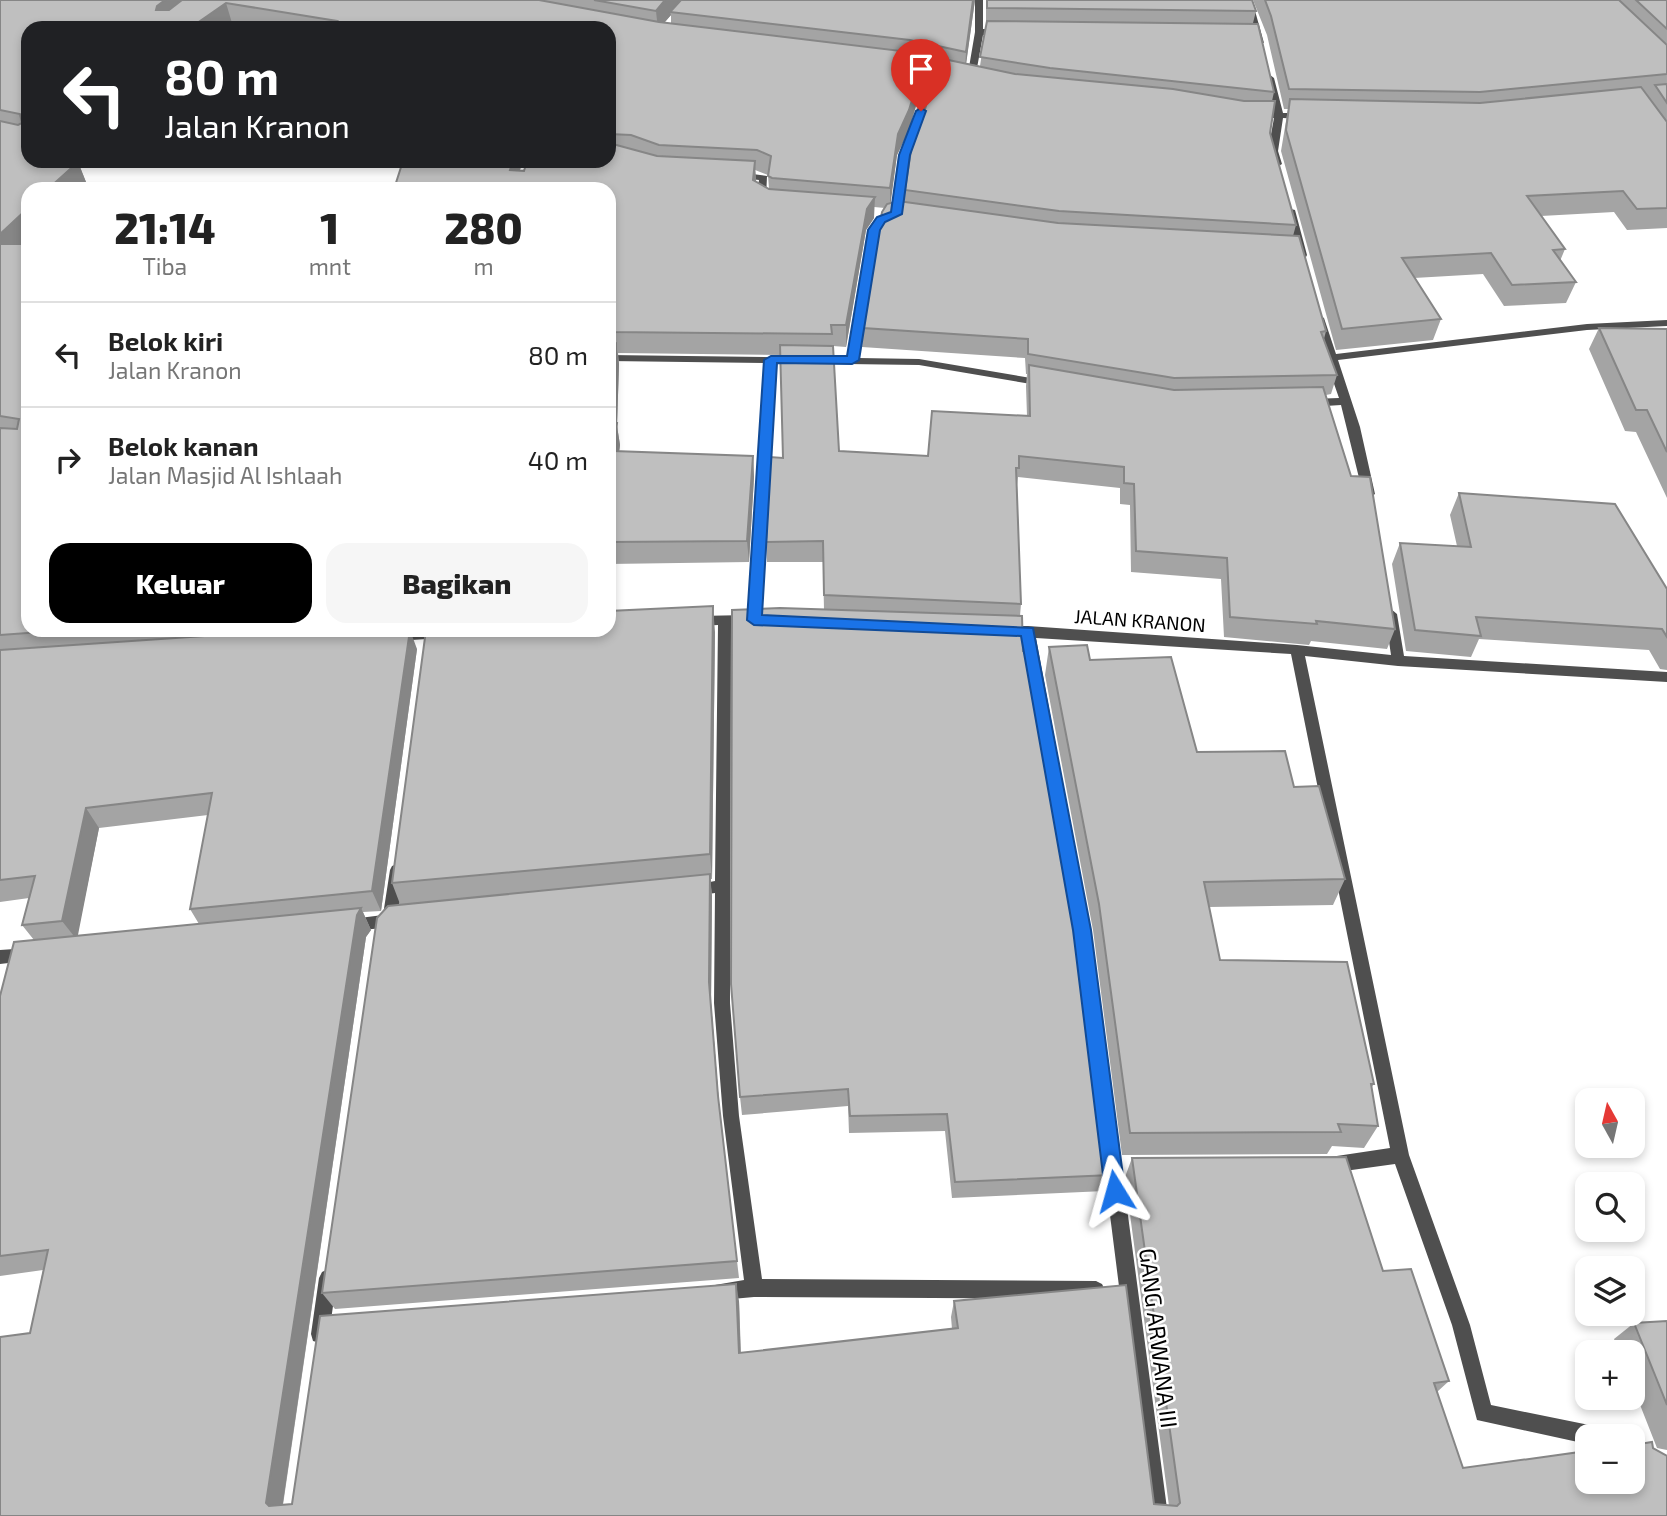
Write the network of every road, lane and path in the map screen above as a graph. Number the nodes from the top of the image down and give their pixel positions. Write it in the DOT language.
graph roads {
  1 [pos="979,0"];
  2 [pos="1248,0"];
  3 [pos="979,32"];
  4 [pos="1015,32"];
  5 [pos="1248,36"];
  6 [pos="1260,36"];
  7 [pos="1263,50"];
  8 [pos="895,63"];
  9 [pos="1266,63"];
  10 [pos="933,70"];
  11 [pos="971,79"];
  12 [pos="981,81"];
  13 [pos="1240,114"];
  14 [pos="1313,115"];
  15 [pos="1279,117"];
  16 [pos="721,174"];
  17 [pos="1280,175"];
  18 [pos="1287,200"];
  19 [pos="770,204"];
  20 [pos="871,212"];
  21 [pos="902,215"];
  22 [pos="1287,249"];
  23 [pos="1317,310"];
  24 [pos="1667,323"];
  25 [pos="616,358"];
  26 [pos="1331,358"];
  27 [pos="771,360"];
  28 [pos="852,360"];
  29 [pos="1060,387"];
  30 [pos="1345,401"];
  31 [pos="1297,403"];
  32 [pos="1371,502"];
  33 [pos="1390,607"];
  34 [pos="725,620"];
  35 [pos="686,621"];
  36 [pos="987,630"];
  37 [pos="1028,631"];
  38 [pos="428,637"];
  39 [pos="375,638"];
  40 [pos="1297,650"];
  41 [pos="1398,661"];
  42 [pos="1667,677"];
  43 [pos="399,852"];
  44 [pos="724,886"];
  45 [pos="682,891"];
  46 [pos="418,918"];
  47 [pos="390,921"];
  48 [pos="334,926"];
  49 [pos="377,937"];
  50 [pos="42,953"];
  51 [pos="0,957"];
  52 [pos="1400,1155"];
  53 [pos="1316,1165"];
  54 [pos="329,1268"];
  55 [pos="754,1288"];
  56 [pos="1128,1290"];
  57 [pos="700,1292"];
  58 [pos="317,1350"];
  59 [pos="1575,1432"];
  60 [pos="1158,1516"];
  1 -- 3 [label="street"];
  2 -- 6 [label="street"];
  3 -- 4 [label="street"];
  3 -- 11 [label="street"];
  5 -- 6 [label="street"];
  6 -- 7 [label="street"];
  8 -- 10 [label="street"];
  9 -- 15 [label="street"];
  10 -- 11 [label="street"];
  10 -- 21 [label="street"];
  11 -- 12 [label="street"];
  13 -- 15 [label="street"];
  14 -- 15 [label="street"];
  15 -- 17 [label="street"];
  16 -- 19 [label="street"];
  18 -- 22 [label="street"];
  20 -- 21 [label="street"];
  21 -- 28 [label="street"];
  23 -- 26 [label="street"];
  24 -- 26 [label="street"];
  25 -- 27 [label="street"];
  26 -- 30 [label="street"];
  27 -- 28 [label="street"];
  27 -- 34 [label="street"];
  28 -- 29 [label="street"];
  30 -- 31 [label="street"];
  30 -- 32 [label="street"];
  33 -- 41 [label="street"];
  34 -- 35 [label="street"];
  34 -- 44 [label="street"];
  36 -- 37 [label="street, JALAN KRANON"];
  37 -- 40 [label="street, JALAN KRANON"];
  37 -- 56 [label="street, GANG ARWANA III"];
  38 -- 39 [label="street"];
  40 -- 41 [label="street, JALAN KRANON"];
  40 -- 52 [label="street"];
  41 -- 42 [label="street, JALAN KRANON"];
  43 -- 47 [label="street"];
  44 -- 45 [label="street"];
  44 -- 55 [label="street"];
  46 -- 47 [label="street"];
  47 -- 48 [label="street"];
  47 -- 49 [label="street"];
  50 -- 51 [label="street"];
  52 -- 53 [label="street"];
  52 -- 59 [label="street"];
  54 -- 58 [label="street"];
  55 -- 56 [label="street"];
  55 -- 57 [label="street"];
  56 -- 60 [label="street, GANG ARWANA III"];
}
